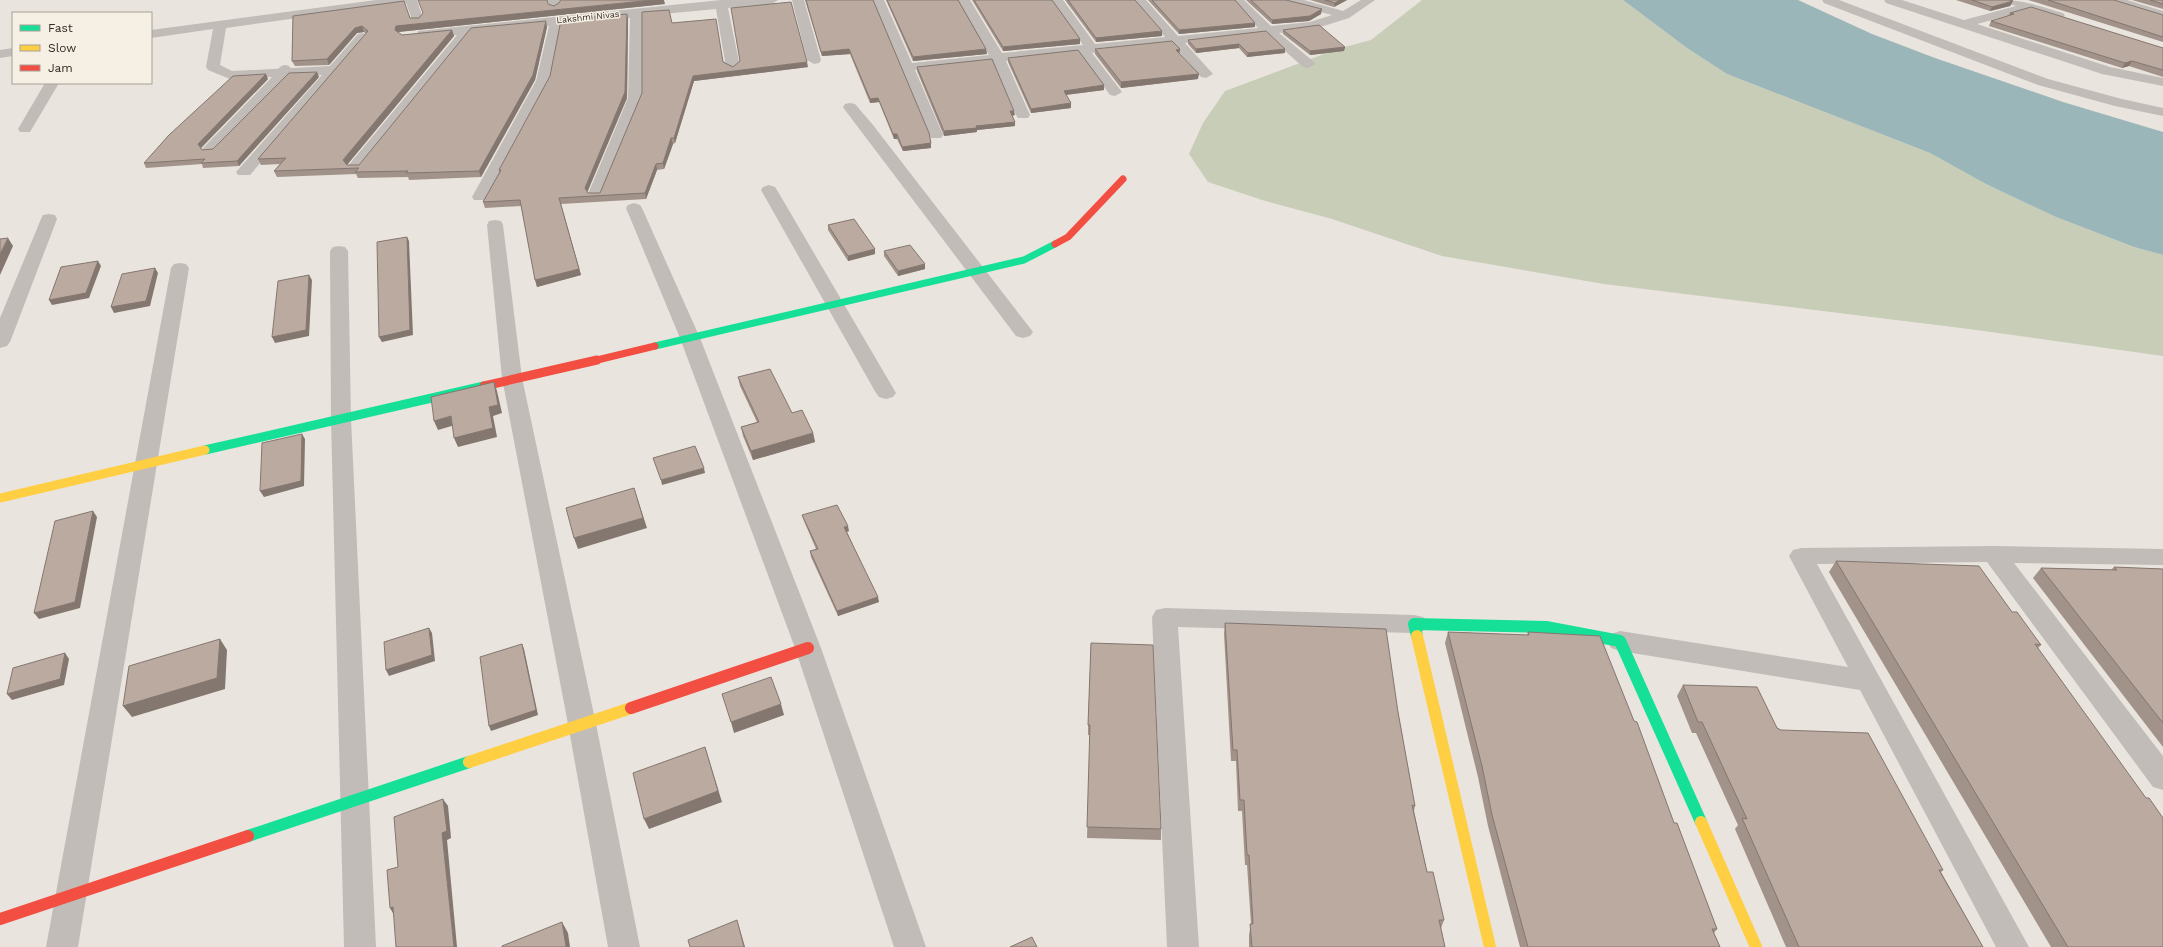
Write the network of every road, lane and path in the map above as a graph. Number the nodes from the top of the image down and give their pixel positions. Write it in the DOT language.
graph roads {
  1 [pos="403,0"];
  2 [pos="411,0"];
  3 [pos="772,0"];
  4 [pos="798,0"];
  5 [pos="878,0"];
  6 [pos="964,0"];
  7 [pos="1056,0"];
  8 [pos="1139,0"];
  9 [pos="1237,0"];
  10 [pos="1290,0"];
  11 [pos="1369,0"];
  12 [pos="1828,0"];
  13 [pos="1890,0"];
  14 [pos="2009,0"];
  15 [pos="2052,0"];
  16 [pos="2114,0"];
  17 [pos="675,4"];
  18 [pos="721,4"];
  19 [pos="2029,6"];
  20 [pos="636,12"];
  21 [pos="2163,14"];
  22 [pos="1345,15"];
  23 [pos="417,19"];
  24 [pos="556,20"];
  25 [pos="2074,20"];
  26 [pos="1963,24"];
  27 [pos="220,25"];
  28 [pos="468,29"];
  29 [pos="1268,30"];
  30 [pos="152,34"];
  31 [pos="411,35"];
  32 [pos="363,37"];
  33 [pos="1174,40"];
  34 [pos="1088,49"];
  35 [pos="12,52"];
  36 [pos="0,54"];
  37 [pos="998,58"];
  38 [pos="814,60"];
  39 [pos="1308,64"];
  40 [pos="733,67"];
  41 [pos="907,67"];
  42 [pos="334,70"];
  43 [pos="1206,74"];
  44 [pos="282,75"];
  45 [pos="2163,82"];
  46 [pos="51,84"];
  47 [pos="1115,92"];
  48 [pos="850,108"];
  49 [pos="2163,112"];
  50 [pos="1023,115"];
  51 [pos="25,129"];
  52 [pos="936,134"];
  53 [pos="209,150"];
  54 [pos="355,167"];
  55 [pos="244,172"];
  56 [pos="1123,179"];
  57 [pos="768,190"];
  58 [pos="596,194"];
  59 [pos="480,197"];
  60 [pos="634,208"];
  61 [pos="49,219"];
  62 [pos="495,225"];
  63 [pos="339,251"];
  64 [pos="180,268"];
  65 [pos="976,271"];
  66 [pos="835,304"];
  67 [pos="1023,332"];
  68 [pos="690,338"];
  69 [pos="0,342"];
  70 [pos="512,378"];
  71 [pos="886,393"];
  72 [pos="341,419"];
  73 [pos="146,464"];
  74 [pos="0,498"];
  75 [pos="1994,554"];
  76 [pos="2163,557"];
  77 [pos="1414,624"];
  78 [pos="1620,641"];
  79 [pos="808,648"];
  80 [pos="1870,681"];
  81 [pos="582,724"];
  82 [pos="2163,778"];
  83 [pos="355,800"];
  84 [pos="73,895"];
  85 [pos="0,919"];
  86 [pos="62,947"];
  87 [pos="360,947"];
  88 [pos="624,947"];
  89 [pos="910,947"];
  90 [pos="1183,947"];
  91 [pos="1490,947"];
  92 [pos="1756,947"];
  93 [pos="2013,947"];
  1 -- 27 [label="street"];
  2 -- 23 [label="street"];
  3 -- 18 [label="street, Lakshmi Nivas"];
  4 -- 38 [label="street"];
  5 -- 41 [label="street"];
  6 -- 37 [label="street"];
  7 -- 34 [label="street"];
  8 -- 33 [label="street"];
  9 -- 29 [label="street"];
  10 -- 22 [label="street"];
  11 -- 22 [label="street"];
  12 -- 49 [label="street"];
  13 -- 26 [label="street"];
  14 -- 19 [label="street"];
  15 -- 19 [label="street"];
  16 -- 21 [label="street"];
  17 -- 18 [label="street, Lakshmi Nivas"];
  17 -- 20 [label="street, Lakshmi Nivas"];
  18 -- 40 [label="street"];
  19 -- 25 [label="street"];
  19 -- 26 [label="street"];
  20 -- 24 [label="street, Lakshmi Nivas"];
  20 -- 58 [label="street"];
  22 -- 29 [label="street"];
  24 -- 28 [label="street, Lakshmi Nivas"];
  24 -- 59 [label="street"];
  26 -- 45 [label="street"];
  27 -- 30 [label="street"];
  27 -- 42 [label="street"];
  28 -- 31 [label="street, Lakshmi Nivas"];
  28 -- 54 [label="street"];
  29 -- 33 [label="street"];
  29 -- 39 [label="street"];
  32 -- 42 [label="street"];
  33 -- 34 [label="street"];
  33 -- 43 [label="street"];
  34 -- 37 [label="street"];
  34 -- 47 [label="street"];
  35 -- 36 [label="street"];
  37 -- 41 [label="street"];
  37 -- 50 [label="street"];
  41 -- 52 [label="street"];
  42 -- 55 [label="street"];
  44 -- 53 [label="street"];
  46 -- 51 [label="street"];
  48 -- 65 [label="street"];
  56 -- 65 [label="street"];
  57 -- 66 [label="street"];
  60 -- 68 [label="street"];
  61 -- 69 [label="street"];
  62 -- 70 [label="street"];
  63 -- 72 [label="street"];
  64 -- 73 [label="street"];
  65 -- 66 [label="street"];
  65 -- 67 [label="street"];
  66 -- 68 [label="street"];
  66 -- 71 [label="street"];
  68 -- 70 [label="street"];
  68 -- 79 [label="street"];
  70 -- 72 [label="street"];
  70 -- 81 [label="street"];
  72 -- 73 [label="street"];
  72 -- 83 [label="street"];
  73 -- 74 [label="street"];
  73 -- 84 [label="street"];
  75 -- 76 [label="street"];
  75 -- 80 [label="street"];
  75 -- 82 [label="street"];
  77 -- 78 [label="street"];
  77 -- 90 [label="street"];
  77 -- 91 [label="street"];
  78 -- 80 [label="street"];
  78 -- 92 [label="street"];
  79 -- 81 [label="street"];
  79 -- 89 [label="street"];
  80 -- 93 [label="street"];
  81 -- 83 [label="street"];
  81 -- 88 [label="street"];
  83 -- 84 [label="street"];
  83 -- 87 [label="street"];
  84 -- 85 [label="street"];
  84 -- 86 [label="street"];
}
